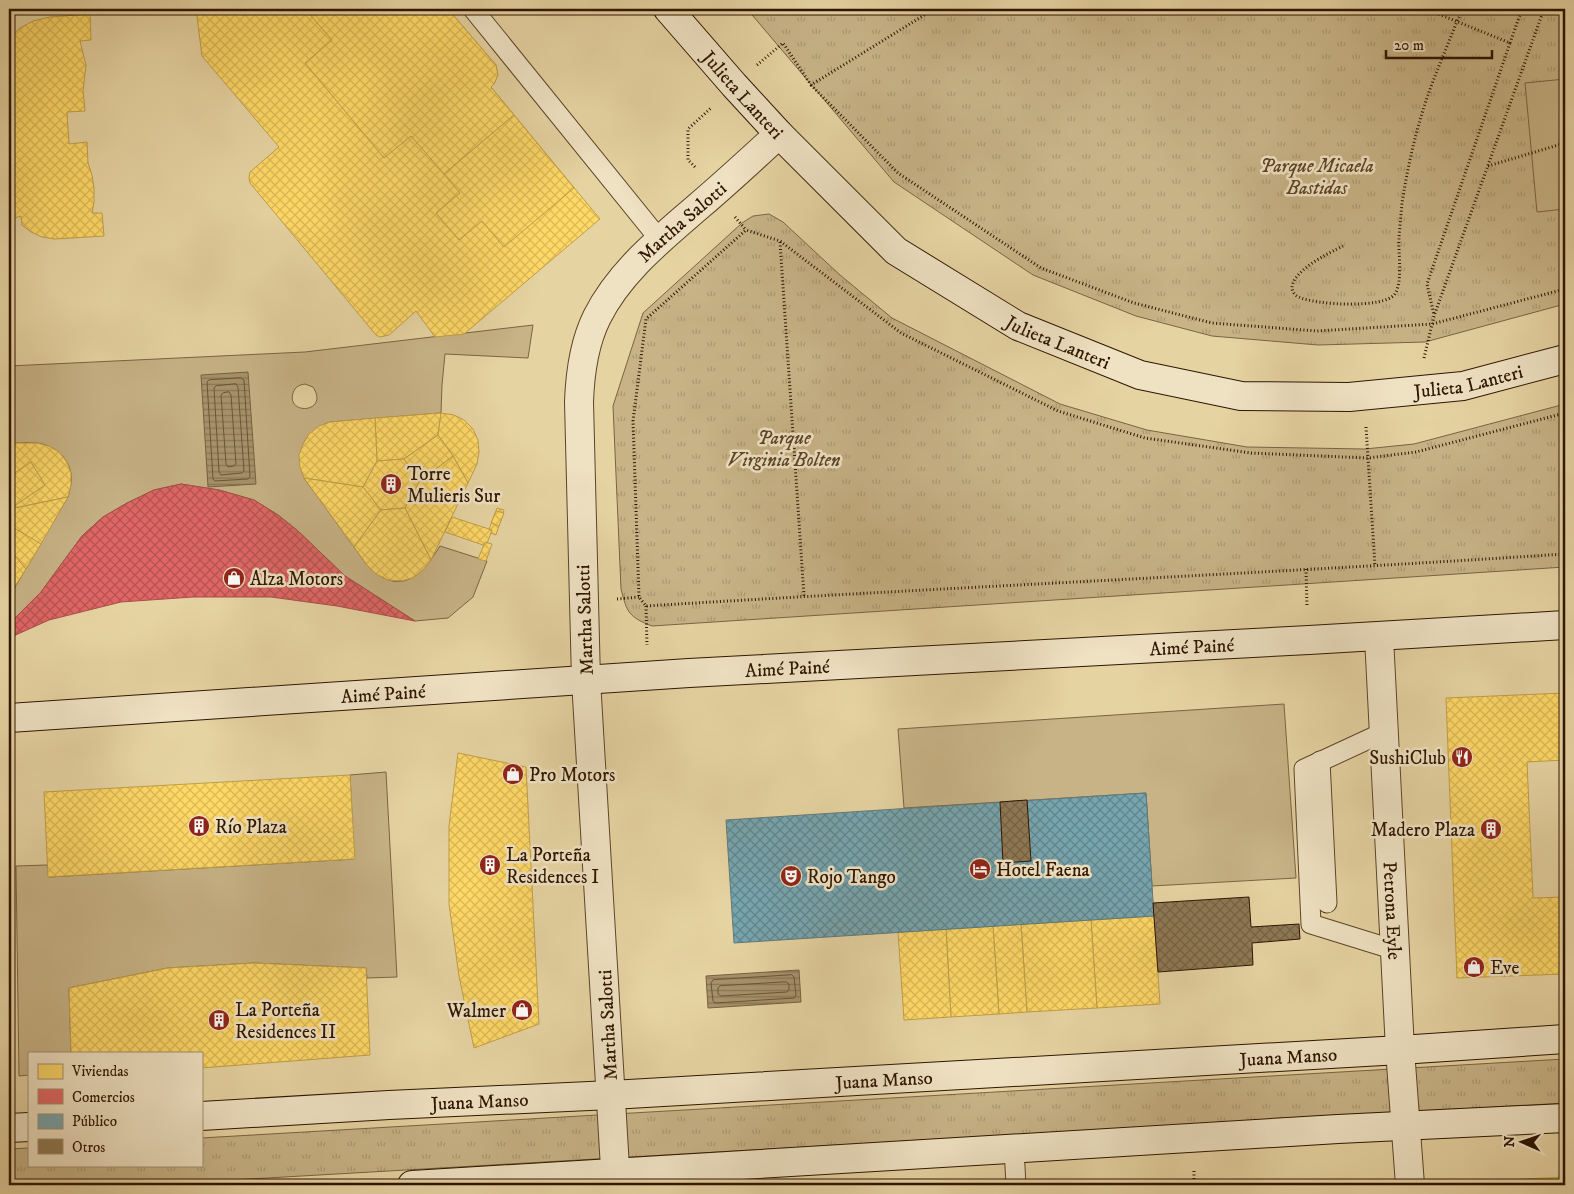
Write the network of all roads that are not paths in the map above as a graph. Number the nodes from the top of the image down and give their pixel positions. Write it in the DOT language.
graph roads {
  1 [pos="472,9"];
  2 [pos="668,9"];
  3 [pos="779,134"];
  4 [pos="660,240"];
  5 [pos="1565,359"];
  6 [pos="1565,625"];
  7 [pos="1379,636"];
  8 [pos="586,680"];
  9 [pos="9,718"];
  10 [pos="1384,732"];
  11 [pos="1320,761"];
  12 [pos="1327,903"];
  13 [pos="1395,950"];
  14 [pos="1565,1039"];
  15 [pos="1400,1050"];
  16 [pos="611,1095"];
  17 [pos="202,1116"];
  18 [pos="1565,1118"];
  19 [pos="1406,1126"];
  20 [pos="28,1127"];
  21 [pos="9,1128"];
  22 [pos="1014,1149"];
  23 [pos="616,1179"];
  24 [pos="412,1185"];
  25 [pos="1016,1185"];
  26 [pos="1410,1185"];
  1 -- 4 [label="lane"];
  2 -- 3 [label="street, Julieta Lanteri"];
  3 -- 4 [label="street, Martha Salotti"];
  3 -- 5 [label="street, Julieta Lanteri"];
  4 -- 8 [label="street, Martha Salotti"];
  6 -- 7 [label="street, Aimé Painé"];
  7 -- 8 [label="street, Aimé Painé"];
  7 -- 10 [label="street, Petrona Eyle"];
  8 -- 9 [label="street, Aimé Painé"];
  8 -- 16 [label="street, Martha Salotti"];
  10 -- 11 [label="lane"];
  10 -- 13 [label="street, Petrona Eyle"];
  11 -- 12 [label="lane"];
  11 -- 13 [label="lane"];
  13 -- 15 [label="street, Petrona Eyle"];
  14 -- 15 [label="street, Juana Manso"];
  15 -- 16 [label="street, Juana Manso"];
  15 -- 19 [label="street, Petrona Eyle"];
  16 -- 17 [label="street, Juana Manso"];
  16 -- 23 [label="street, Martha Salotti"];
  18 -- 19 [label="street"];
  19 -- 22 [label="street"];
  19 -- 26 [label="street, Petrona Eyle"];
  20 -- 21 [label="street"];
  22 -- 23 [label="street"];
  22 -- 25 [label="lane"];
  23 -- 24 [label="street"];
}
